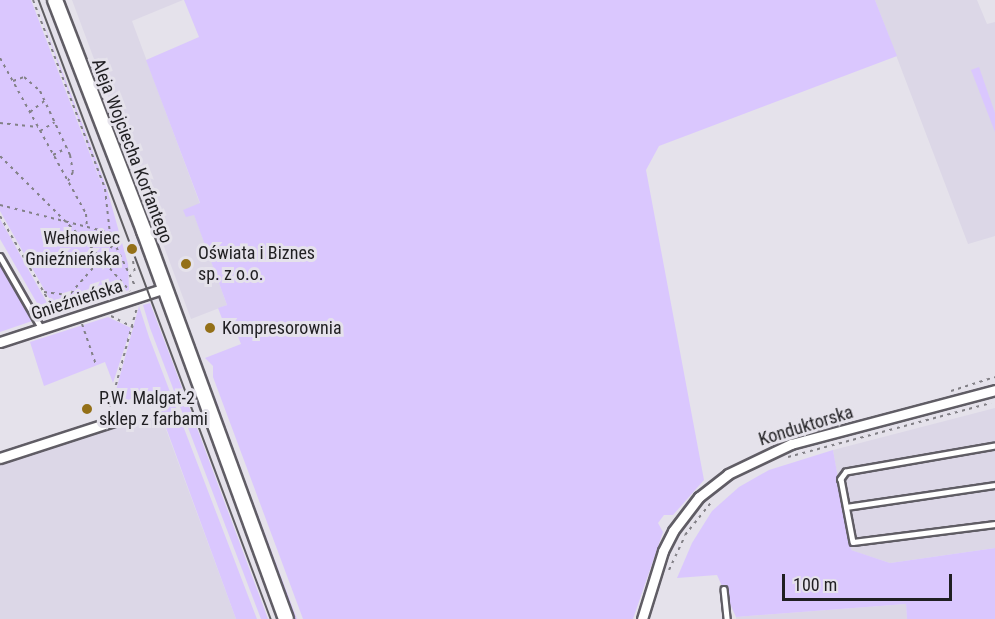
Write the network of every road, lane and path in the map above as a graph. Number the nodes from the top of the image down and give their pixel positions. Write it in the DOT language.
graph roads {
  1 [pos="33,0"];
  2 [pos="55,0"];
  3 [pos="0,58"];
  4 [pos="13,81"];
  5 [pos="44,101"];
  6 [pos="30,112"];
  7 [pos="55,122"];
  8 [pos="0,123"];
  9 [pos="38,127"];
  10 [pos="40,131"];
  11 [pos="67,148"];
  12 [pos="53,155"];
  13 [pos="0,156"];
  14 [pos="68,181"];
  15 [pos="0,206"];
  16 [pos="0,216"];
  17 [pos="68,223"];
  18 [pos="87,228"];
  19 [pos="97,231"];
  20 [pos="110,234"];
  21 [pos="114,242"];
  22 [pos="90,246"];
  23 [pos="0,256"];
  24 [pos="101,258"];
  25 [pos="133,261"];
  26 [pos="28,264"];
  27 [pos="36,264"];
  28 [pos="87,264"];
  29 [pos="96,265"];
  30 [pos="135,273"];
  31 [pos="165,288"];
  32 [pos="44,292"];
  33 [pos="70,295"];
  34 [pos="135,299"];
  35 [pos="53,308"];
  36 [pos="108,315"];
  37 [pos="49,320"];
  38 [pos="81,323"];
  39 [pos="133,327"];
  40 [pos="42,329"];
  41 [pos="0,342"];
  42 [pos="96,365"];
  43 [pos="995,377"];
  44 [pos="950,390"];
  45 [pos="995,390"];
  46 [pos="995,401"];
  47 [pos="111,422"];
  48 [pos="995,446"];
  49 [pos="0,458"];
  50 [pos="782,460"];
  51 [pos="995,485"];
  52 [pos="719,495"];
  53 [pos="846,507"];
  54 [pos="995,524"];
  55 [pos="666,578"];
  56 [pos="724,589"];
  57 [pos="286,619"];
  58 [pos="642,619"];
  59 [pos="727,619"];
  1 -- 20 [label="path"];
  2 -- 31 [label="main road, Aleja Wojciecha Korfantego"];
  3 -- 4 [label="path"];
  4 -- 5 [label="path"];
  4 -- 6 [label="path"];
  5 -- 6 [label="path"];
  5 -- 7 [label="path"];
  6 -- 9 [label="path"];
  7 -- 10 [label="path"];
  7 -- 11 [label="path"];
  8 -- 9 [label="path"];
  9 -- 10 [label="path"];
  10 -- 12 [label="path"];
  11 -- 12 [label="path"];
  11 -- 14 [label="path"];
  12 -- 14 [label="path"];
  13 -- 17 [label="path"];
  14 -- 18 [label="path"];
  15 -- 17 [label="path"];
  16 -- 26 [label="path"];
  17 -- 18 [label="path"];
  17 -- 22 [label="path"];
  18 -- 19 [label="path"];
  19 -- 20 [label="path"];
  19 -- 22 [label="path"];
  20 -- 21 [label="path"];
  20 -- 21 [label="path"];
  21 -- 24 [label="path"];
  21 -- 34 [label="path"];
  22 -- 24 [label="path"];
  23 -- 40 [label="lane"];
  24 -- 29 [label="path"];
  24 -- 34 [label="path"];
  25 -- 30 [label="path"];
  26 -- 27 [label="path"];
  26 -- 32 [label="path"];
  28 -- 29 [label="path"];
  29 -- 33 [label="path"];
  31 -- 34 [label="street, Gnieźnieńska"];
  31 -- 57 [label="main road, Aleja Wojciecha Korfantego"];
  32 -- 33 [label="path"];
  32 -- 35 [label="path"];
  33 -- 35 [label="path"];
  34 -- 39 [label="path"];
  34 -- 40 [label="street, Gnieźnieńska"];
  35 -- 37 [label="path"];
  36 -- 39 [label="path"];
  38 -- 42 [label="path"];
  39 -- 47 [label="path"];
  40 -- 41 [label="street, Gnieźnieńska"];
  43 -- 44 [label="path"];
  45 -- 58 [label="street, Konduktorska"];
  46 -- 50 [label="path"];
  47 -- 49 [label="street"];
  48 -- 53 [label="lane"];
  51 -- 53 [label="lane"];
  52 -- 55 [label="path"];
  53 -- 54 [label="lane"];
  56 -- 59 [label="lane"];
}
